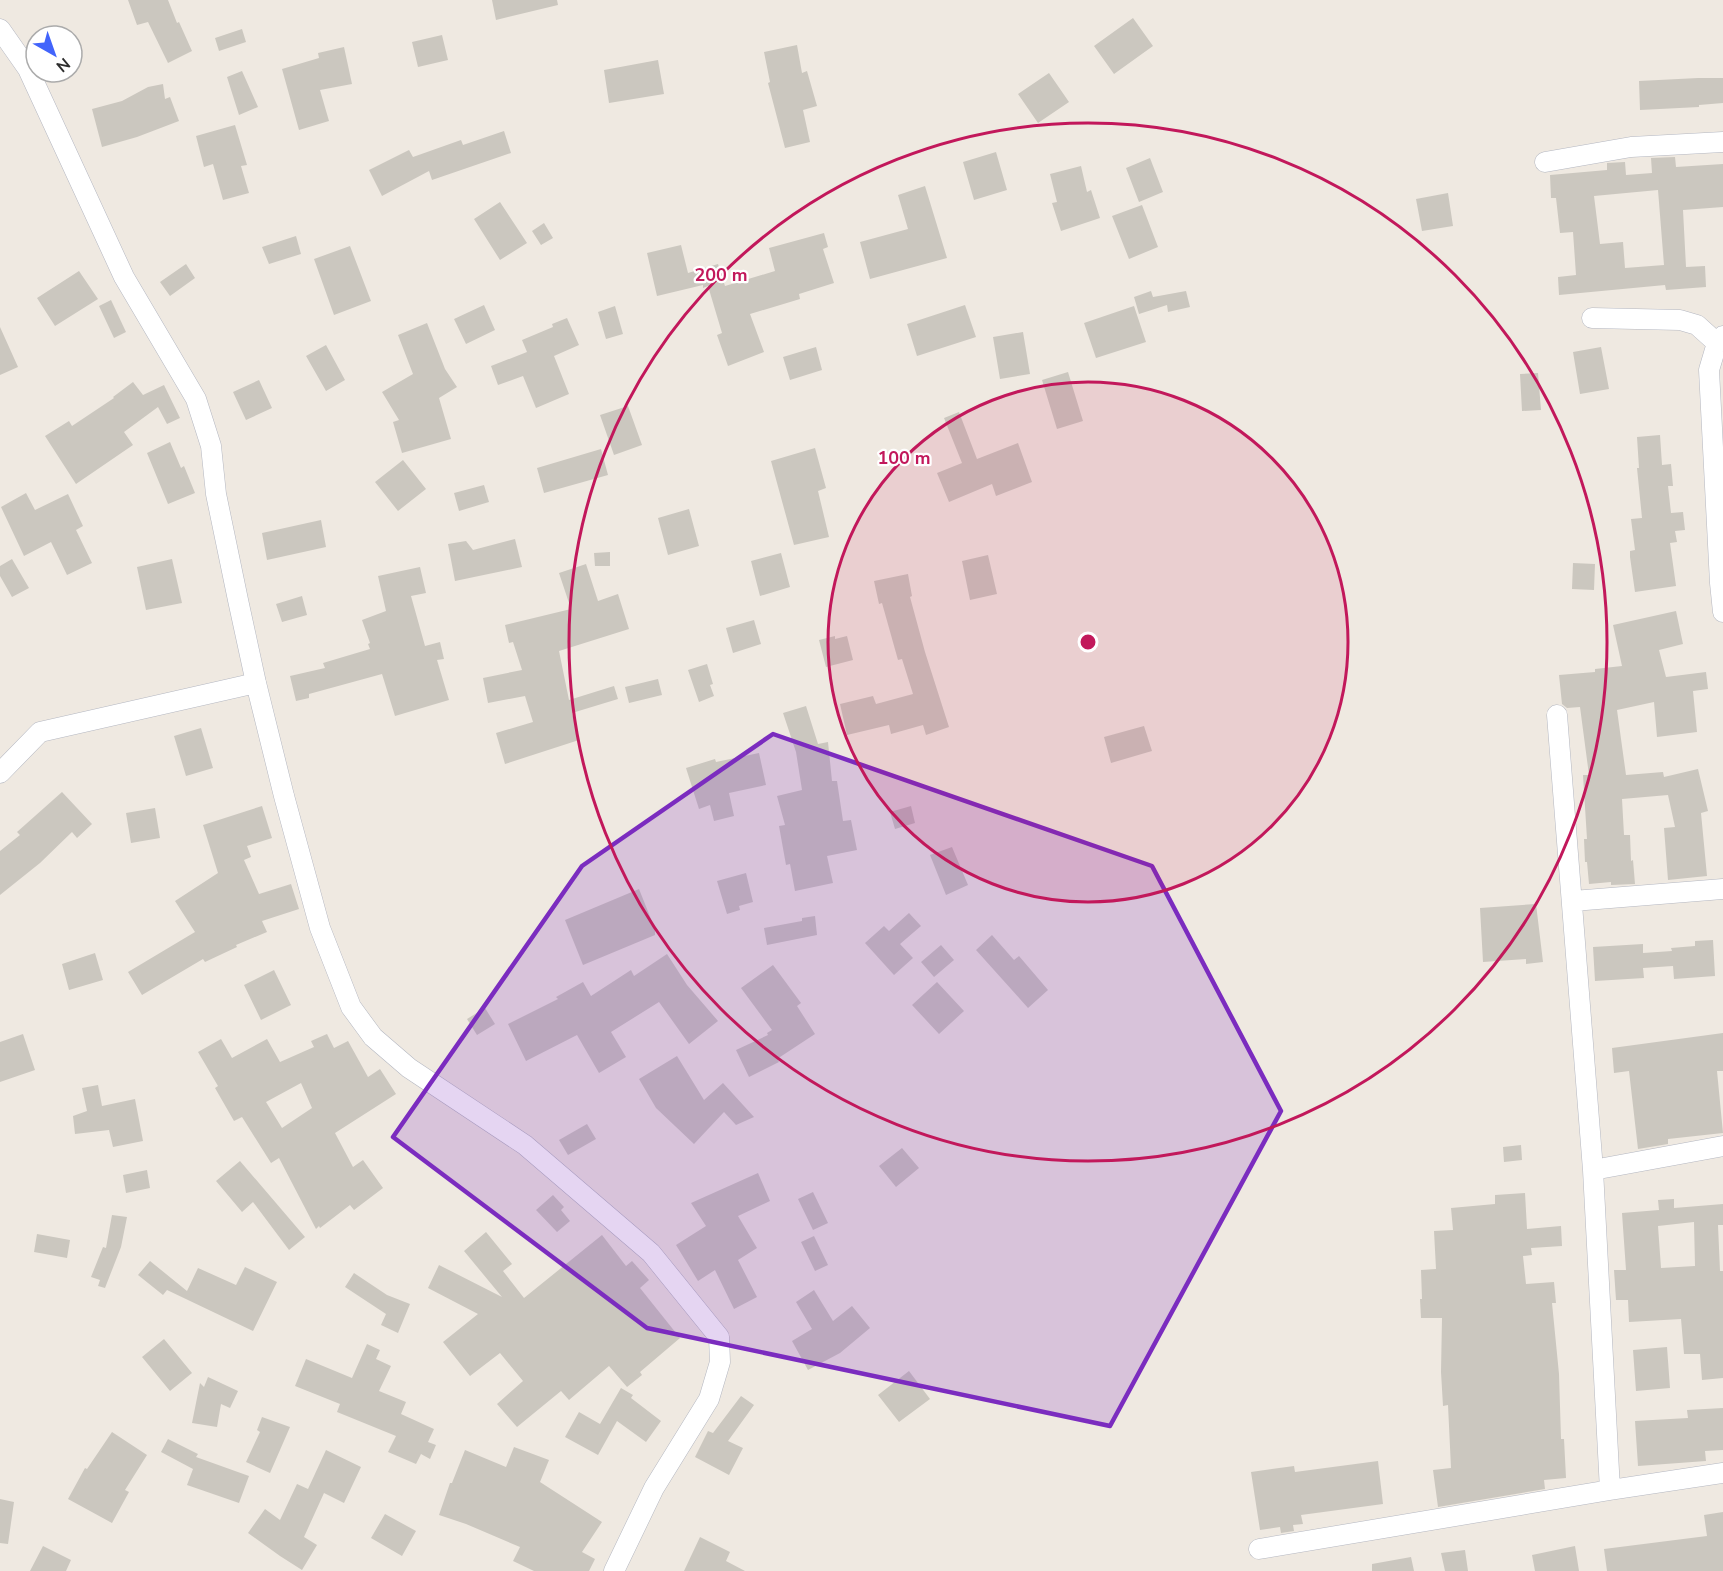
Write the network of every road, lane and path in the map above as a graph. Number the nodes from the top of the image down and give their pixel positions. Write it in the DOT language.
graph roads {
  1 [pos="0,29"];
  2 [pos="1723,142"];
  3 [pos="1545,162"];
  4 [pos="1592,318"];
  5 [pos="1720,339"];
  6 [pos="1723,612"];
  7 [pos="256,683"];
  8 [pos="1557,715"];
  9 [pos="0,774"];
  10 [pos="1723,889"];
  11 [pos="1573,901"];
  12 [pos="1723,1146"];
  13 [pos="1593,1170"];
  14 [pos="1723,1473"];
  15 [pos="1611,1490"];
  16 [pos="1259,1548"];
  17 [pos="614,1571"];
  1 -- 7 [label="street"];
  2 -- 3 [label="street"];
  4 -- 5 [label="street"];
  5 -- 6 [label="street"];
  7 -- 9 [label="street"];
  7 -- 17 [label="street"];
  8 -- 11 [label="street"];
  10 -- 11 [label="street"];
  11 -- 13 [label="street"];
  12 -- 13 [label="street"];
  13 -- 15 [label="street"];
  14 -- 15 [label="street"];
  15 -- 16 [label="street"];
}
